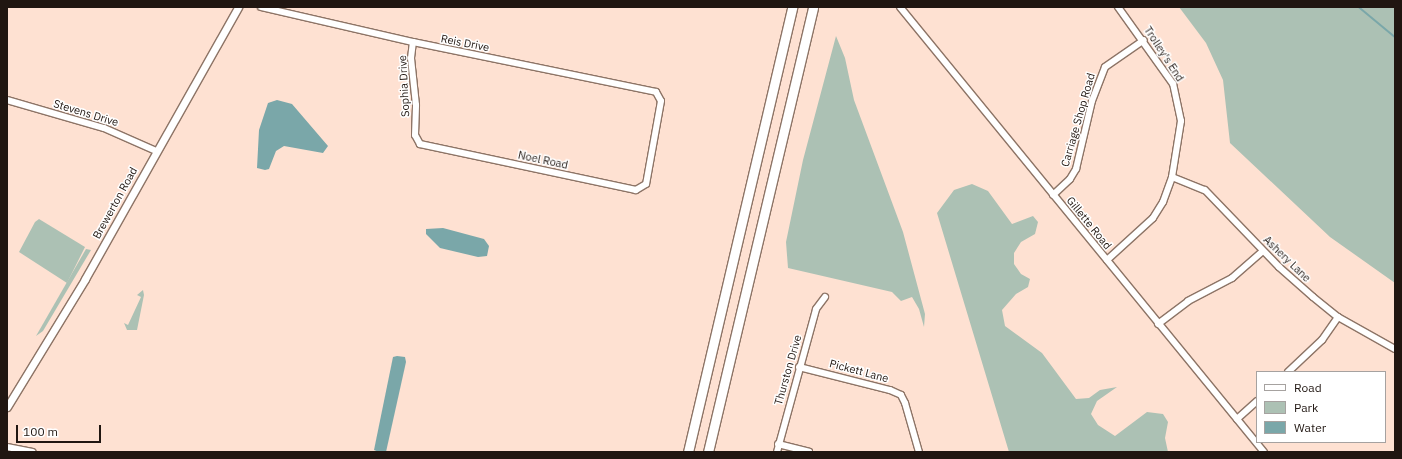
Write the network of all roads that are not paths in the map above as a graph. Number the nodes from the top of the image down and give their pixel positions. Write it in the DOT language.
graph roads {
  1 [pos="238,7"];
  2 [pos="261,7"];
  3 [pos="792,7"];
  4 [pos="813,7"];
  5 [pos="900,7"];
  6 [pos="1118,7"];
  7 [pos="1144,40"];
  8 [pos="413,42"];
  9 [pos="7,100"];
  10 [pos="427,146"];
  11 [pos="156,152"];
  12 [pos="648,176"];
  13 [pos="1172,177"];
  14 [pos="1053,195"];
  15 [pos="1263,250"];
  16 [pos="1107,260"];
  17 [pos="825,297"];
  18 [pos="1338,317"];
  19 [pos="1158,324"];
  20 [pos="1395,349"];
  21 [pos="800,367"];
  22 [pos="1289,371"];
  23 [pos="1256,402"];
  24 [pos="7,407"];
  25 [pos="1237,419"];
  26 [pos="1256,442"];
  27 [pos="1257,443"];
  28 [pos="778,444"];
  29 [pos="7,447"];
  30 [pos="33,452"];
  31 [pos="688,452"];
  32 [pos="708,452"];
  33 [pos="777,452"];
  34 [pos="808,452"];
  35 [pos="918,452"];
  36 [pos="1264,452"];
  1 -- 11 [label="main road, Brewerton Road"];
  2 -- 8 [label="street, Reis Drive"];
  3 -- 31 [label="highway"];
  4 -- 32 [label="highway"];
  5 -- 14 [label="street, Gillette Road"];
  6 -- 7 [label="street, Trolley's End"];
  7 -- 13 [label="street, Trolley's End"];
  7 -- 14 [label="street, Carriage Shop Road"];
  8 -- 10 [label="street, Sophia Drive"];
  8 -- 12 [label="street, Reis Drive"];
  9 -- 11 [label="street, Stevens Drive"];
  10 -- 12 [label="street, Noel Road"];
  11 -- 24 [label="main road, Brewerton Road"];
  13 -- 15 [label="street, Ashery Lane"];
  13 -- 16 [label="street, Trolley's End"];
  14 -- 16 [label="street, Gillette Road"];
  15 -- 18 [label="street, Ashery Lane"];
  15 -- 19 [label="street"];
  16 -- 19 [label="street, Gillette Road"];
  17 -- 21 [label="street, Thurston Drive"];
  18 -- 20 [label="street, Ashery Lane"];
  18 -- 22 [label="street"];
  19 -- 25 [label="street, Gillette Road"];
  21 -- 28 [label="street, Thurston Drive"];
  21 -- 35 [label="street, Pickett Lane"];
  23 -- 25 [label="street"];
  25 -- 26 [label="street, Gillette Road"];
  27 -- 36 [label="street, Gillette Road"];
  28 -- 33 [label="street, Thurston Drive"];
  28 -- 34 [label="street"];
  29 -- 30 [label="street"];
}
